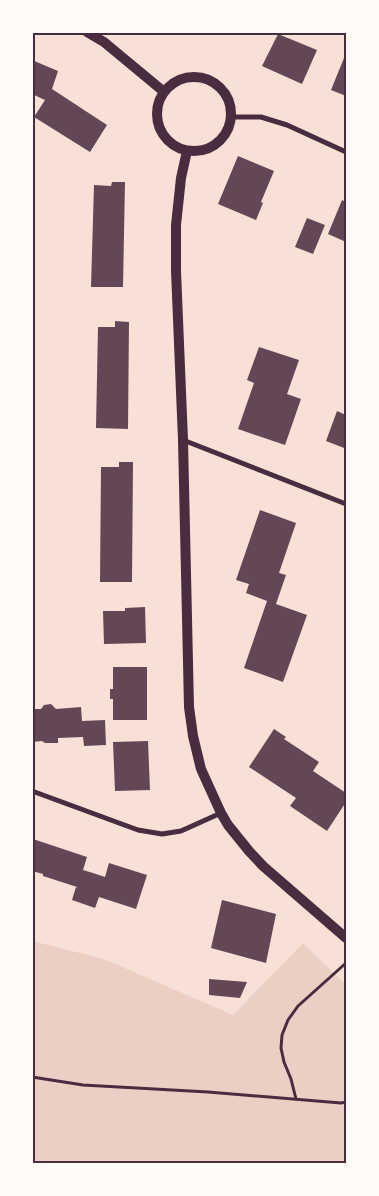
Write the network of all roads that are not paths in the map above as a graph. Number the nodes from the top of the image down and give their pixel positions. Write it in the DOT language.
graph roads {
  1 [pos="87,32"];
  2 [pos="163,91"];
  3 [pos="231,117"];
  4 [pos="188,151"];
  5 [pos="346,152"];
  6 [pos="182,440"];
  7 [pos="346,504"];
  8 [pos="32,791"];
  9 [pos="221,813"];
  10 [pos="346,938"];
  1 -- 2 [label="main road"];
  2 -- 3 [label="main road"];
  2 -- 4 [label="main road"];
  3 -- 4 [label="main road"];
  3 -- 5 [label="street"];
  4 -- 6 [label="main road"];
  6 -- 7 [label="street"];
  6 -- 9 [label="main road"];
  8 -- 9 [label="street"];
  9 -- 10 [label="main road"];
}
